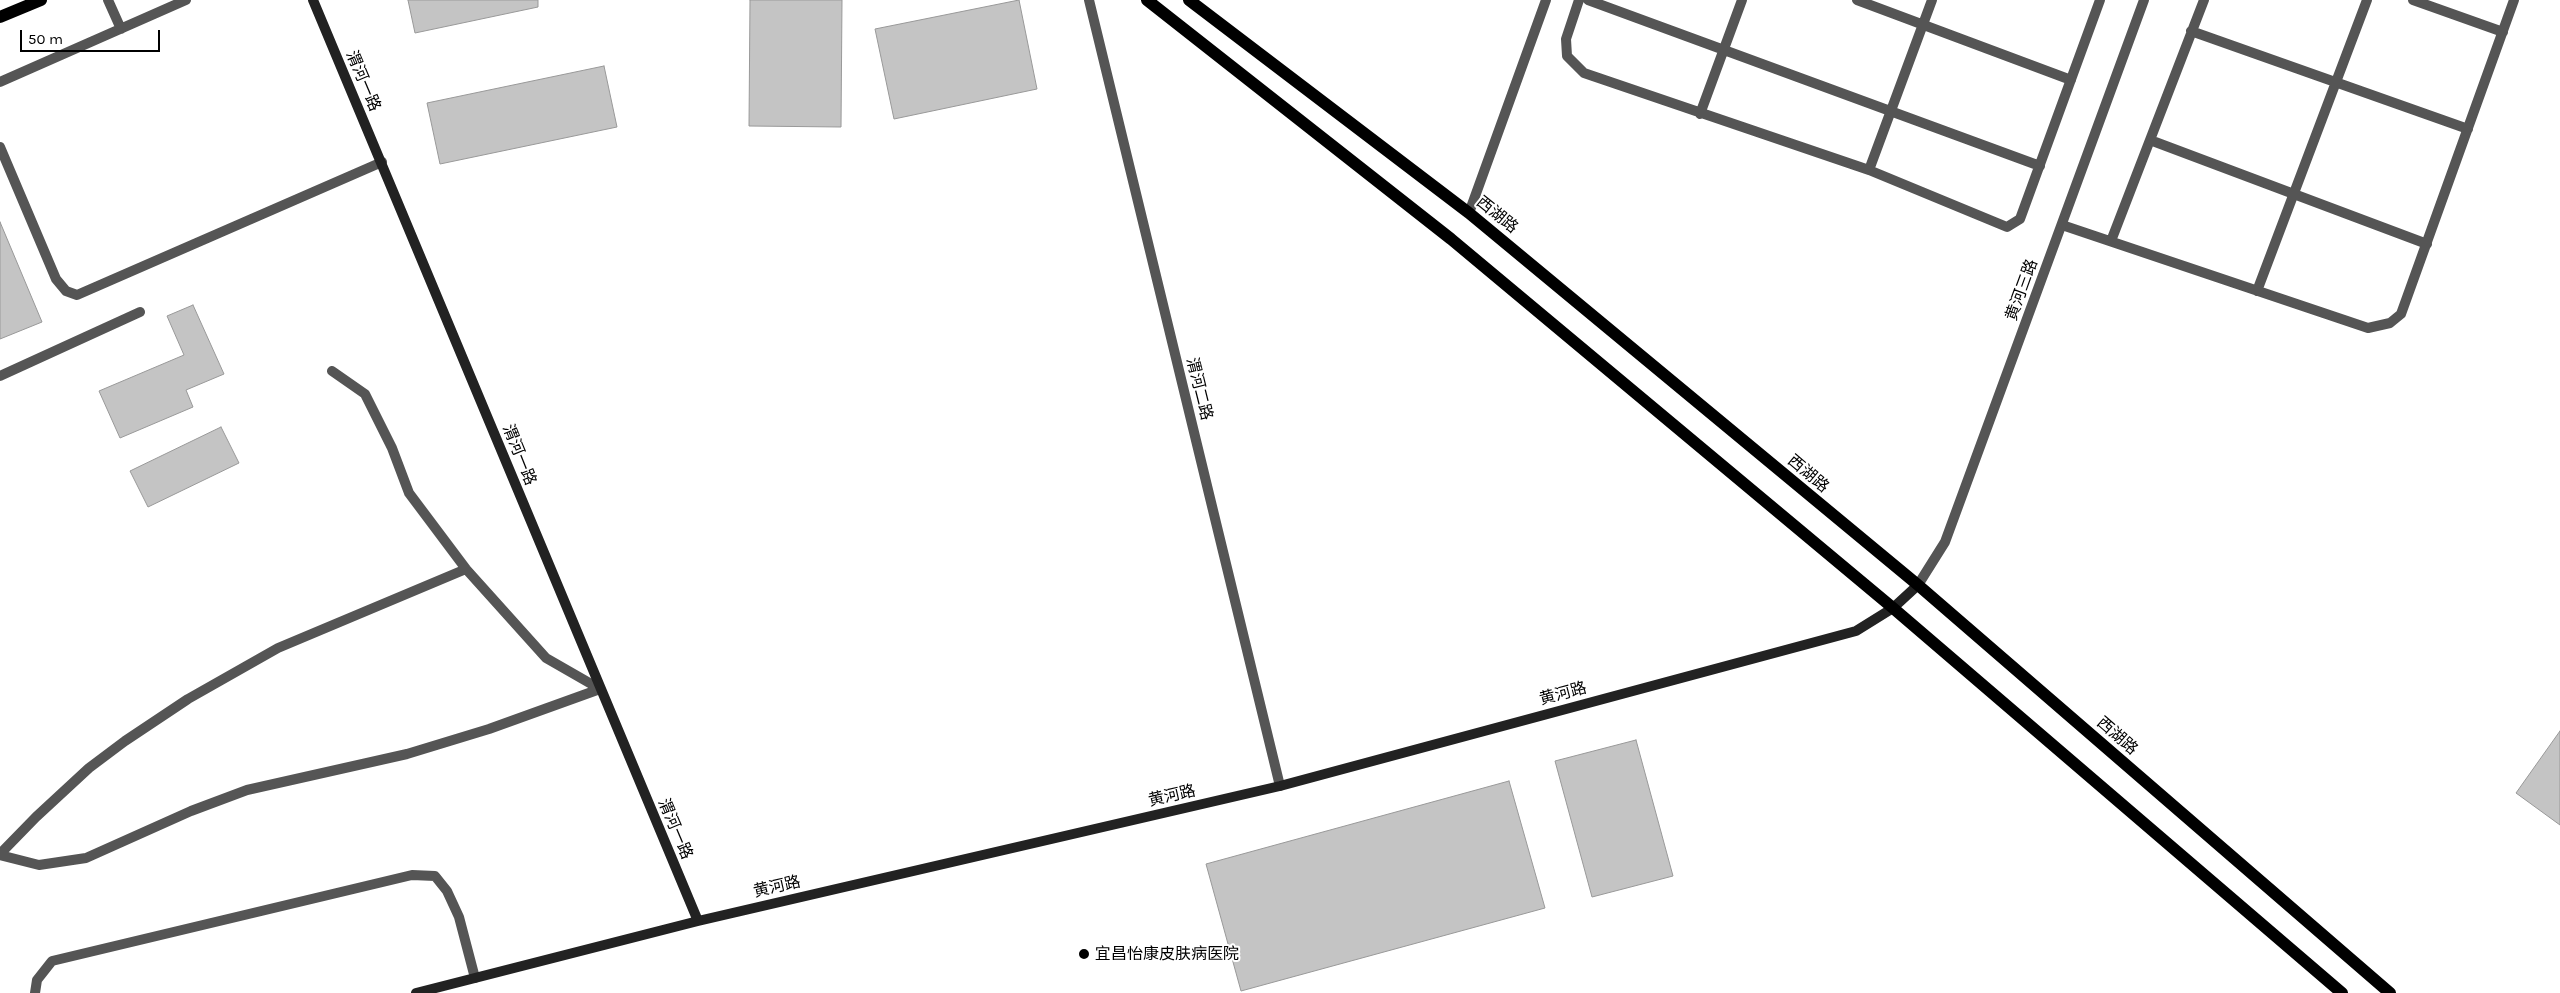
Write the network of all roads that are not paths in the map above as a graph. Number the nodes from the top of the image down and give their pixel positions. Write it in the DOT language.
graph roads {
  1 [pos="41,0"];
  2 [pos="108,0"];
  3 [pos="186,0"];
  4 [pos="313,0"];
  5 [pos="1089,0"];
  6 [pos="1147,0"];
  7 [pos="1189,0"];
  8 [pos="1546,0"];
  9 [pos="1579,0"];
  10 [pos="1588,0"];
  11 [pos="1742,0"];
  12 [pos="1857,0"];
  13 [pos="1932,0"];
  14 [pos="2100,0"];
  15 [pos="2144,0"];
  16 [pos="2204,0"];
  17 [pos="2367,0"];
  18 [pos="2413,0"];
  19 [pos="2514,0"];
  20 [pos="0,17"];
  21 [pos="1923,25"];
  22 [pos="121,29"];
  23 [pos="2191,31"];
  24 [pos="2503,32"];
  25 [pos="1724,50"];
  26 [pos="2071,80"];
  27 [pos="0,82"];
  28 [pos="2336,82"];
  29 [pos="1891,111"];
  30 [pos="1700,114"];
  31 [pos="2468,129"];
  32 [pos="2150,140"];
  33 [pos="0,148"];
  34 [pos="382,162"];
  35 [pos="2040,166"];
  36 [pos="1869,170"];
  37 [pos="2294,194"];
  38 [pos="1469,213"];
  39 [pos="2062,224"];
  40 [pos="2111,241"];
  41 [pos="2427,244"];
  42 [pos="2257,291"];
  43 [pos="140,312"];
  44 [pos="332,370"];
  45 [pos="0,376"];
  46 [pos="466,569"];
  47 [pos="1918,585"];
  48 [pos="1893,608"];
  49 [pos="600,689"];
  50 [pos="1280,786"];
  51 [pos="0,854"];
  52 [pos="698,921"];
  53 [pos="475,978"];
  54 [pos="34,993"];
  55 [pos="416,993"];
  56 [pos="2342,993"];
  57 [pos="2390,993"];
  1 -- 20 [label="main road"];
  2 -- 22 [label="street"];
  3 -- 22 [label="street"];
  4 -- 34 [label="main road, 渭河一路"];
  5 -- 50 [label="street, 渭河二路"];
  6 -- 48 [label="main road"];
  7 -- 38 [label="main road, 西湖路"];
  8 -- 38 [label="street"];
  9 -- 30 [label="street"];
  10 -- 25 [label="street"];
  11 -- 25 [label="street"];
  12 -- 21 [label="street"];
  13 -- 21 [label="street"];
  14 -- 26 [label="street"];
  15 -- 39 [label="street, 黄河三路"];
  16 -- 23 [label="street"];
  17 -- 28 [label="street"];
  18 -- 24 [label="street"];
  19 -- 24 [label="street"];
  21 -- 26 [label="street"];
  21 -- 29 [label="street"];
  22 -- 27 [label="street"];
  23 -- 28 [label="street"];
  23 -- 32 [label="street"];
  24 -- 31 [label="street"];
  25 -- 29 [label="street"];
  25 -- 30 [label="street"];
  26 -- 35 [label="street"];
  28 -- 31 [label="street"];
  28 -- 37 [label="street"];
  29 -- 35 [label="street"];
  29 -- 36 [label="street"];
  30 -- 36 [label="street"];
  31 -- 41 [label="street"];
  32 -- 37 [label="street"];
  32 -- 40 [label="street"];
  33 -- 34 [label="street"];
  34 -- 49 [label="main road, 渭河一路"];
  35 -- 36 [label="street"];
  37 -- 41 [label="street"];
  37 -- 42 [label="street"];
  38 -- 47 [label="main road, 西湖路"];
  39 -- 40 [label="street"];
  39 -- 47 [label="street, 黄河三路"];
  40 -- 42 [label="street"];
  41 -- 42 [label="street"];
  43 -- 45 [label="street"];
  44 -- 46 [label="street"];
  46 -- 49 [label="street"];
  46 -- 51 [label="street"];
  47 -- 48 [label="main road, 黄河路"];
  47 -- 57 [label="main road, 西湖路"];
  48 -- 50 [label="main road, 黄河路"];
  48 -- 56 [label="main road"];
  49 -- 51 [label="street"];
  49 -- 52 [label="main road, 渭河一路"];
  50 -- 52 [label="main road, 黄河路"];
  52 -- 53 [label="main road, 黄河路"];
  53 -- 54 [label="street"];
  53 -- 55 [label="main road, 黄河路"];
}
